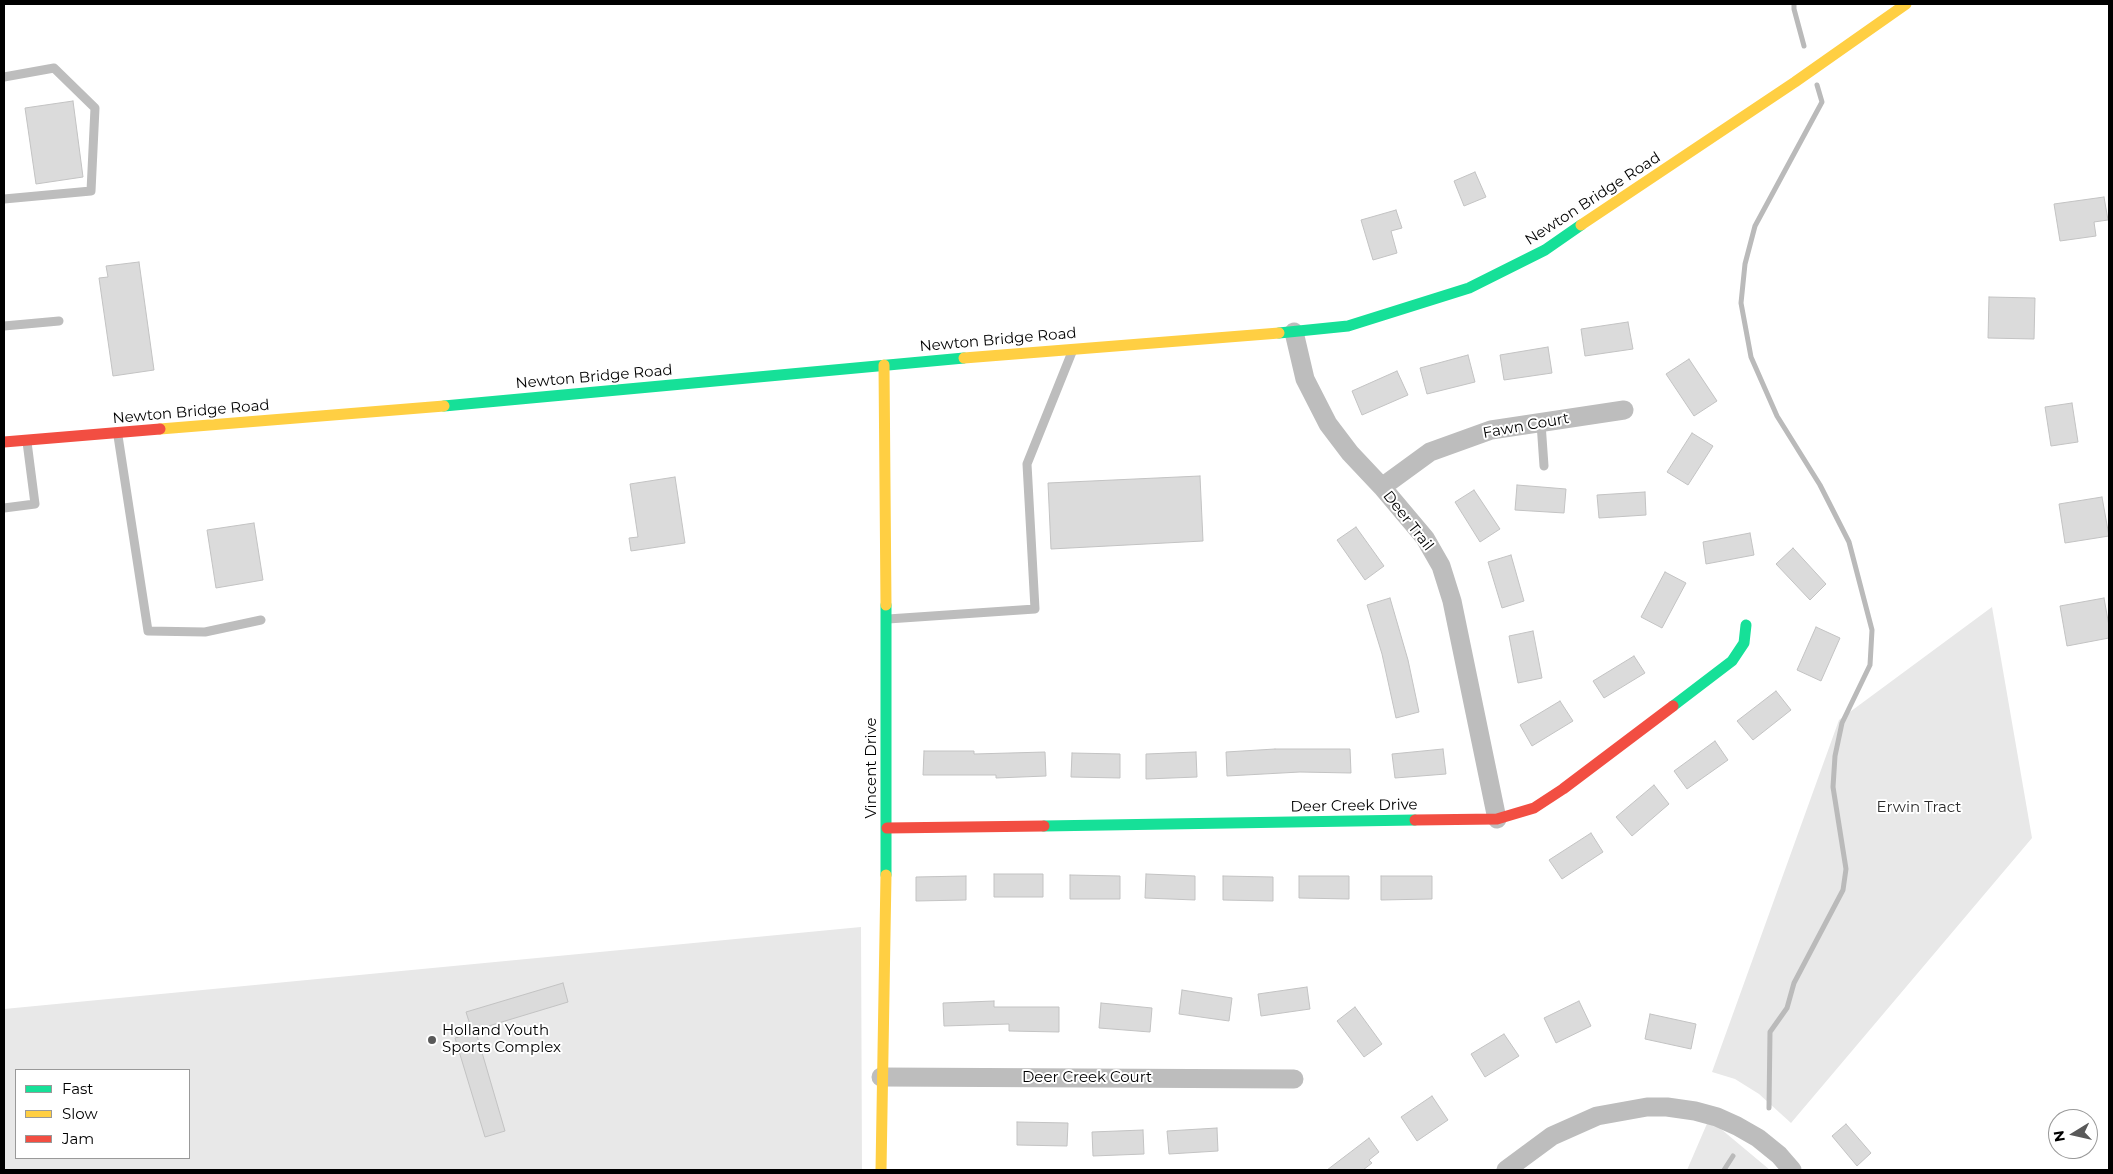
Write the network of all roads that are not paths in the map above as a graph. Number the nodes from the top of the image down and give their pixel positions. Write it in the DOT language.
graph roads {
  1 [pos="1906,4"];
  2 [pos="4,76"];
  3 [pos="4,199"];
  4 [pos="58,321"];
  5 [pos="4,326"];
  6 [pos="1294,332"];
  7 [pos="1074,349"];
  8 [pos="884,365"];
  9 [pos="1624,410"];
  10 [pos="1541,423"];
  11 [pos="117,433"];
  12 [pos="27,440"];
  13 [pos="4,442"];
  14 [pos="1544,466"];
  15 [pos="1382,487"];
  16 [pos="4,508"];
  17 [pos="886,619"];
  18 [pos="261,620"];
  19 [pos="1746,625"];
  20 [pos="1497,819"];
  21 [pos="887,828"];
  22 [pos="881,1077"];
  23 [pos="1294,1079"];
  24 [pos="881,1170"];
  25 [pos="1506,1170"];
  26 [pos="1792,1170"];
  1 -- 6 [label="main road, Newton Bridge Road"];
  2 -- 3 [label="lane"];
  4 -- 5 [label="lane"];
  6 -- 7 [label="main road, Newton Bridge Road"];
  6 -- 15 [label="street, Deer Trail"];
  7 -- 8 [label="main road, Newton Bridge Road"];
  7 -- 17 [label="lane"];
  8 -- 11 [label="main road, Newton Bridge Road"];
  8 -- 17 [label="main road, Vincent Drive"];
  9 -- 10 [label="street, Fawn Court"];
  10 -- 14 [label="lane"];
  10 -- 15 [label="street, Fawn Court"];
  11 -- 12 [label="main road, Newton Bridge Road"];
  11 -- 18 [label="lane"];
  12 -- 13 [label="main road, Newton Bridge Road"];
  12 -- 16 [label="lane"];
  15 -- 20 [label="street, Deer Trail"];
  17 -- 21 [label="main road, Vincent Drive"];
  19 -- 20 [label="main road, Deer Creek Drive"];
  20 -- 21 [label="main road, Deer Creek Drive"];
  21 -- 22 [label="main road, Vincent Drive"];
  22 -- 23 [label="street, Deer Creek Court"];
  22 -- 24 [label="main road, Vincent Drive"];
  25 -- 26 [label="street"];
}
